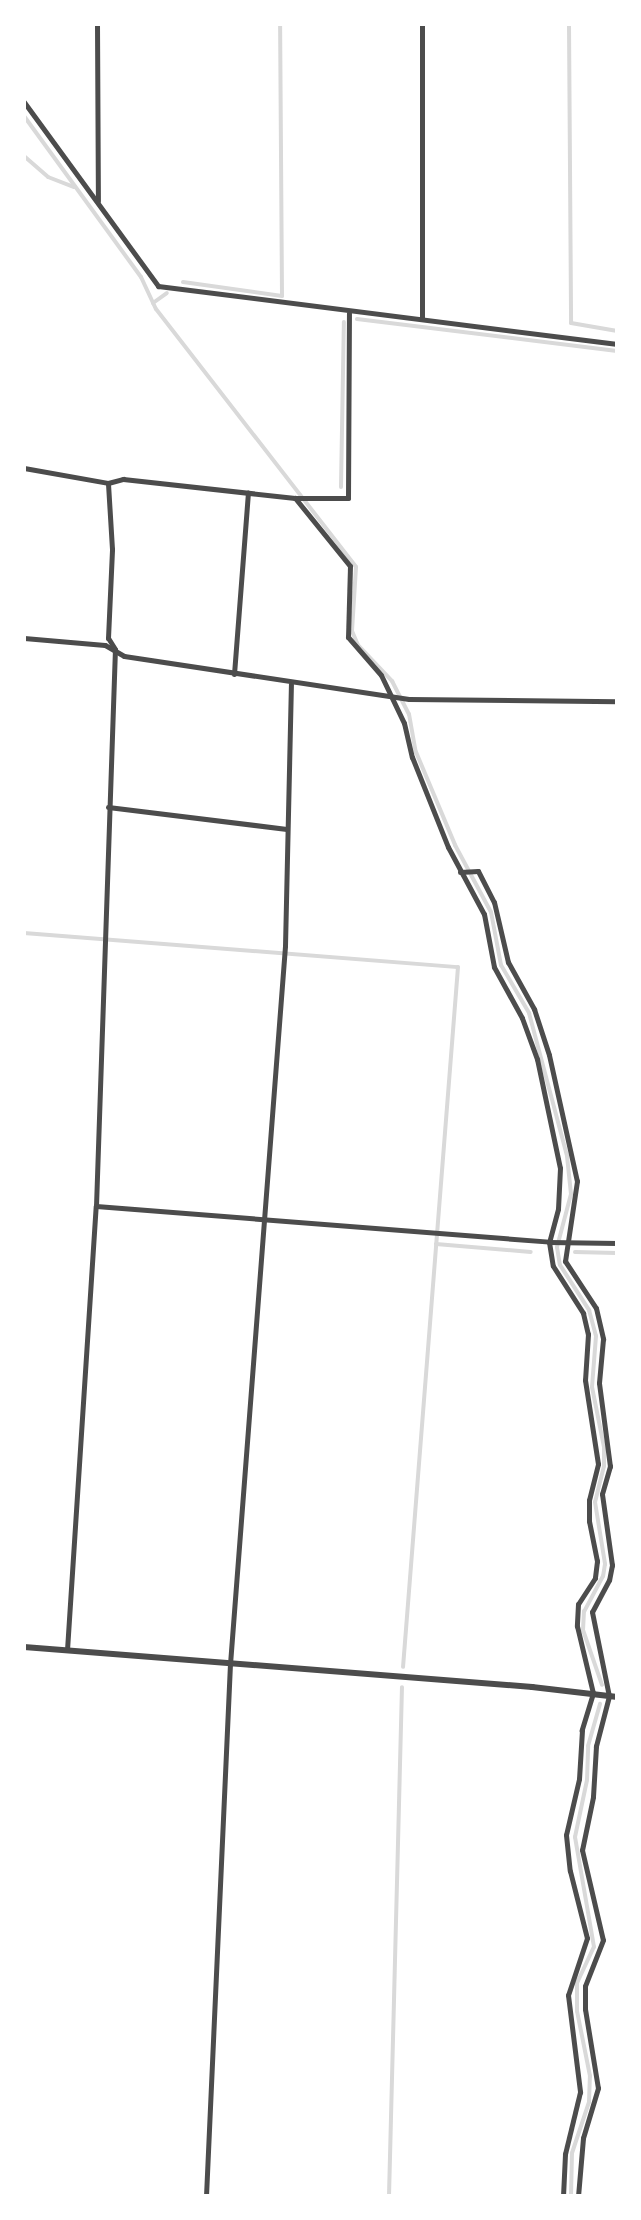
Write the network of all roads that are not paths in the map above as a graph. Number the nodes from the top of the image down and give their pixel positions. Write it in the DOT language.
graph roads {
  1 [pos="97,24"];
  2 [pos="422,24"];
  3 [pos="24,102"];
  4 [pos="98,202"];
  5 [pos="349,313"];
  6 [pos="422,319"];
  7 [pos="617,344"];
  8 [pos="24,468"];
  9 [pos="108,483"];
  10 [pos="248,493"];
  11 [pos="295,498"];
  12 [pos="24,638"];
  13 [pos="115,649"];
  14 [pos="234,674"];
  15 [pos="291,684"];
  16 [pos="389,696"];
  17 [pos="617,701"];
  18 [pos="108,807"];
  19 [pos="287,829"];
  20 [pos="460,872"];
  21 [pos="96,1206"];
  22 [pos="263,1220"];
  23 [pos="549,1242"];
  24 [pos="567,1243"];
  25 [pos="617,1243"];
  26 [pos="24,1647"];
  27 [pos="67,1650"];
  28 [pos="230,1664"];
  29 [pos="593,1693"];
  30 [pos="613,1696"];
  31 [pos="206,2196"];
  32 [pos="563,2196"];
  33 [pos="578,2196"];
  1 -- 4 [label="street"];
  2 -- 6 [label="street"];
  3 -- 4 [label="street"];
  4 -- 5 [label="street"];
  5 -- 6 [label="street"];
  5 -- 11 [label="street"];
  6 -- 7 [label="street"];
  8 -- 9 [label="street"];
  9 -- 10 [label="street"];
  9 -- 13 [label="street"];
  10 -- 11 [label="street"];
  10 -- 14 [label="street"];
  11 -- 16 [label="street"];
  12 -- 13 [label="street"];
  13 -- 14 [label="street"];
  13 -- 18 [label="street"];
  14 -- 15 [label="street"];
  15 -- 16 [label="street"];
  15 -- 19 [label="street"];
  16 -- 17 [label="street"];
  16 -- 20 [label="street"];
  18 -- 19 [label="street"];
  18 -- 21 [label="street"];
  19 -- 22 [label="street"];
  20 -- 23 [label="street"];
  20 -- 24 [label="street"];
  21 -- 22 [label="street"];
  21 -- 27 [label="street"];
  22 -- 23 [label="street"];
  22 -- 28 [label="street"];
  23 -- 24 [label="street"];
  23 -- 29 [label="street"];
  24 -- 25 [label="street"];
  24 -- 30 [label="street"];
  26 -- 27 [label="street"];
  27 -- 28 [label="street"];
  28 -- 29 [label="street"];
  28 -- 31 [label="street"];
  29 -- 30 [label="street"];
  29 -- 32 [label="street"];
  30 -- 33 [label="street"];
}
